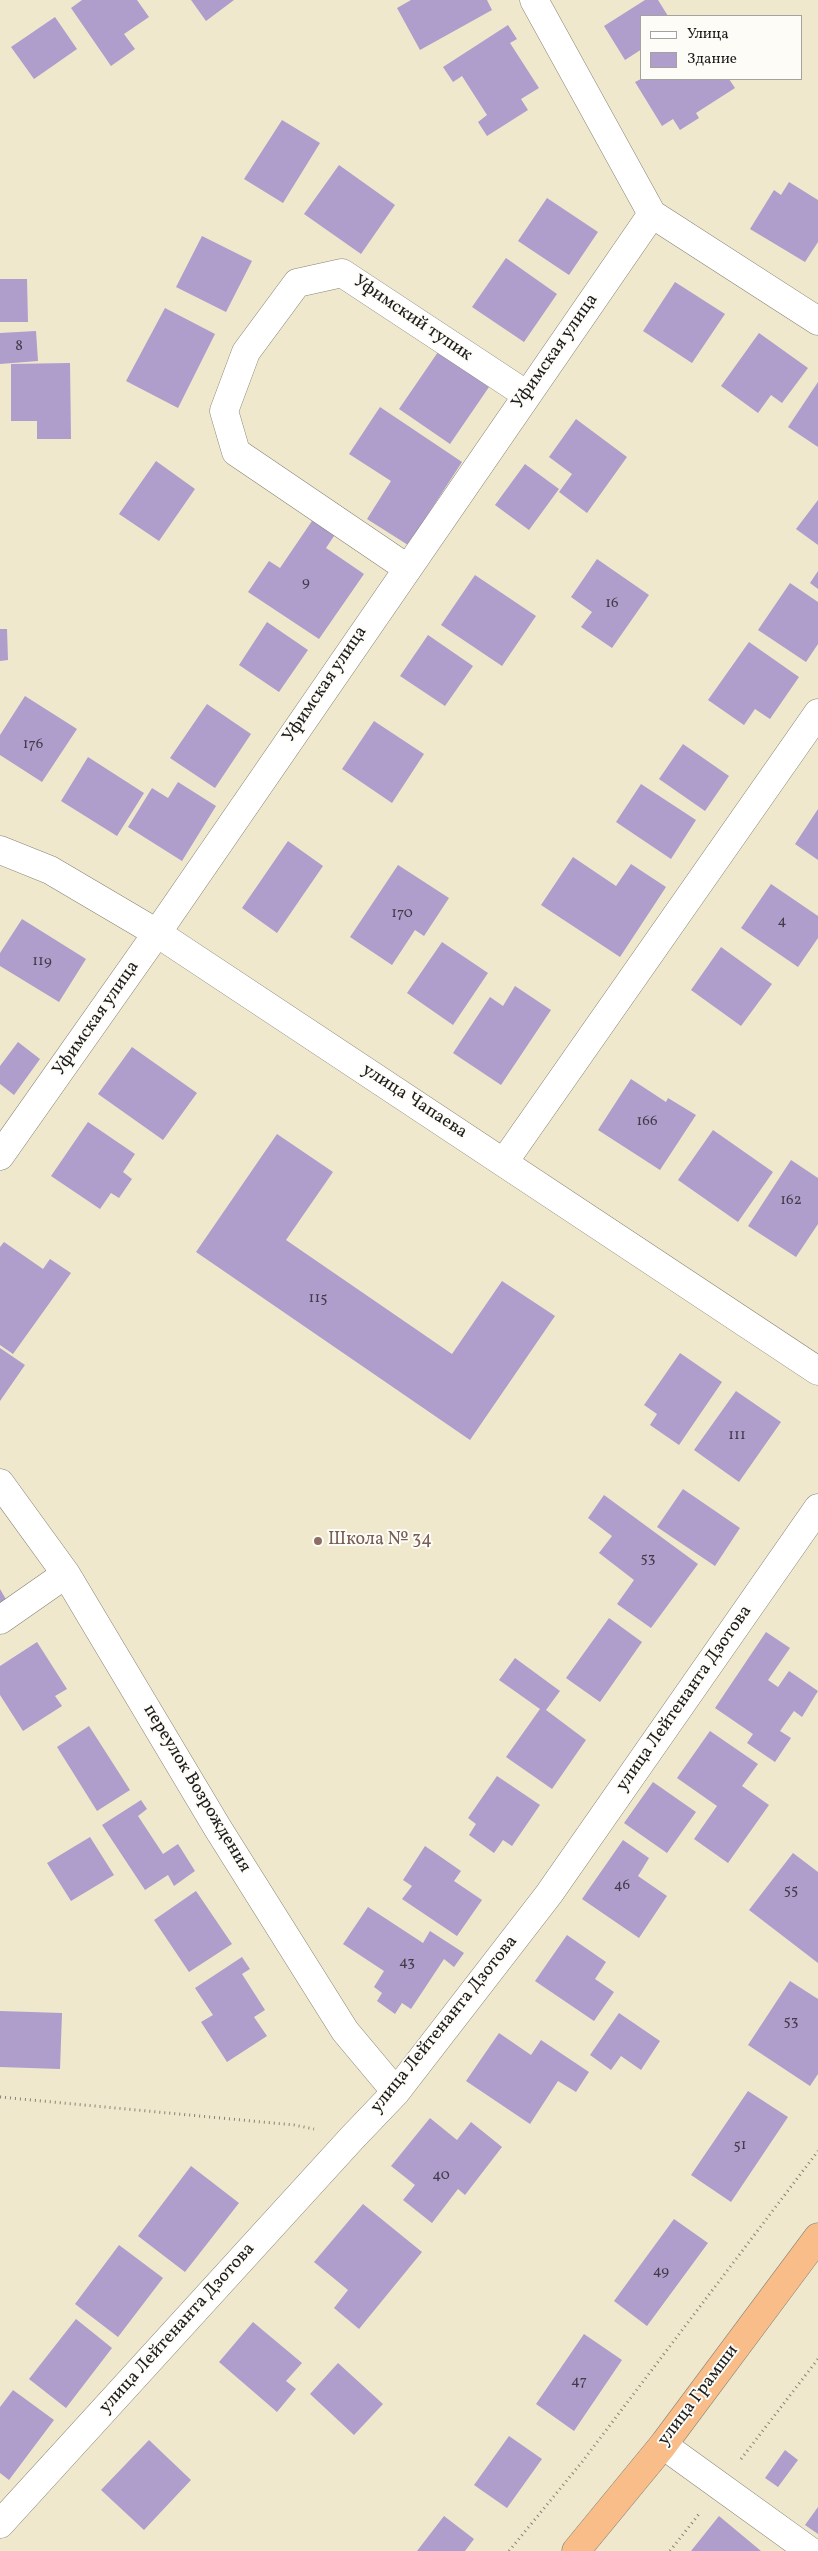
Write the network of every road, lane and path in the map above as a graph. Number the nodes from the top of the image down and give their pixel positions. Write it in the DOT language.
graph roads {
  1 [pos="534,0"];
  2 [pos="652,214"];
  3 [pos="818,321"];
  4 [pos="527,395"];
  5 [pos="406,568"];
  6 [pos="818,713"];
  7 [pos="0,850"];
  8 [pos="157,933"];
  9 [pos="0,1156"];
  10 [pos="504,1162"];
  11 [pos="818,1371"];
  12 [pos="0,1483"];
  13 [pos="818,1508"];
  14 [pos="66,1574"];
  15 [pos="0,1620"];
  16 [pos="396,2092"];
  17 [pos="0,2097"];
  18 [pos="352,2138"];
  19 [pos="818,2151"];
  20 [pos="818,2237"];
  21 [pos="818,2358"];
  22 [pos="663,2445"];
  23 [pos="720,2486"];
  24 [pos="0,2524"];
  25 [pos="510,2551"];
  26 [pos="576,2551"];
  27 [pos="670,2551"];
  28 [pos="810,2551"];
  1 -- 2 [label="street"];
  2 -- 3 [label="street"];
  2 -- 4 [label="street, Уфимская улица"];
  4 -- 5 [label="street, Уфимская улица"];
  4 -- 5 [label="street, Уфимский тупик"];
  5 -- 8 [label="street, Уфимская улица"];
  6 -- 10 [label="street"];
  7 -- 8 [label="street, улица Чапаева"];
  8 -- 9 [label="street, Уфимская улица"];
  8 -- 10 [label="street, улица Чапаева"];
  10 -- 11 [label="street, улица Чапаева"];
  12 -- 14 [label="street, переулок Возрождения"];
  13 -- 16 [label="street, улица Лейтенанта Дзотова"];
  14 -- 15 [label="street"];
  14 -- 16 [label="street, переулок Возрождения"];
  16 -- 18 [label="street, улица Лейтенанта Дзотова"];
  17 -- 18 [label="path"];
  18 -- 24 [label="street, улица Лейтенанта Дзотова"];
  19 -- 25 [label="path"];
  20 -- 22 [label="highway, улица Грамши"];
  21 -- 23 [label="path"];
  22 -- 23 [label="street"];
  22 -- 26 [label="highway, улица Грамши"];
  23 -- 27 [label="path"];
  23 -- 28 [label="street"];
}
